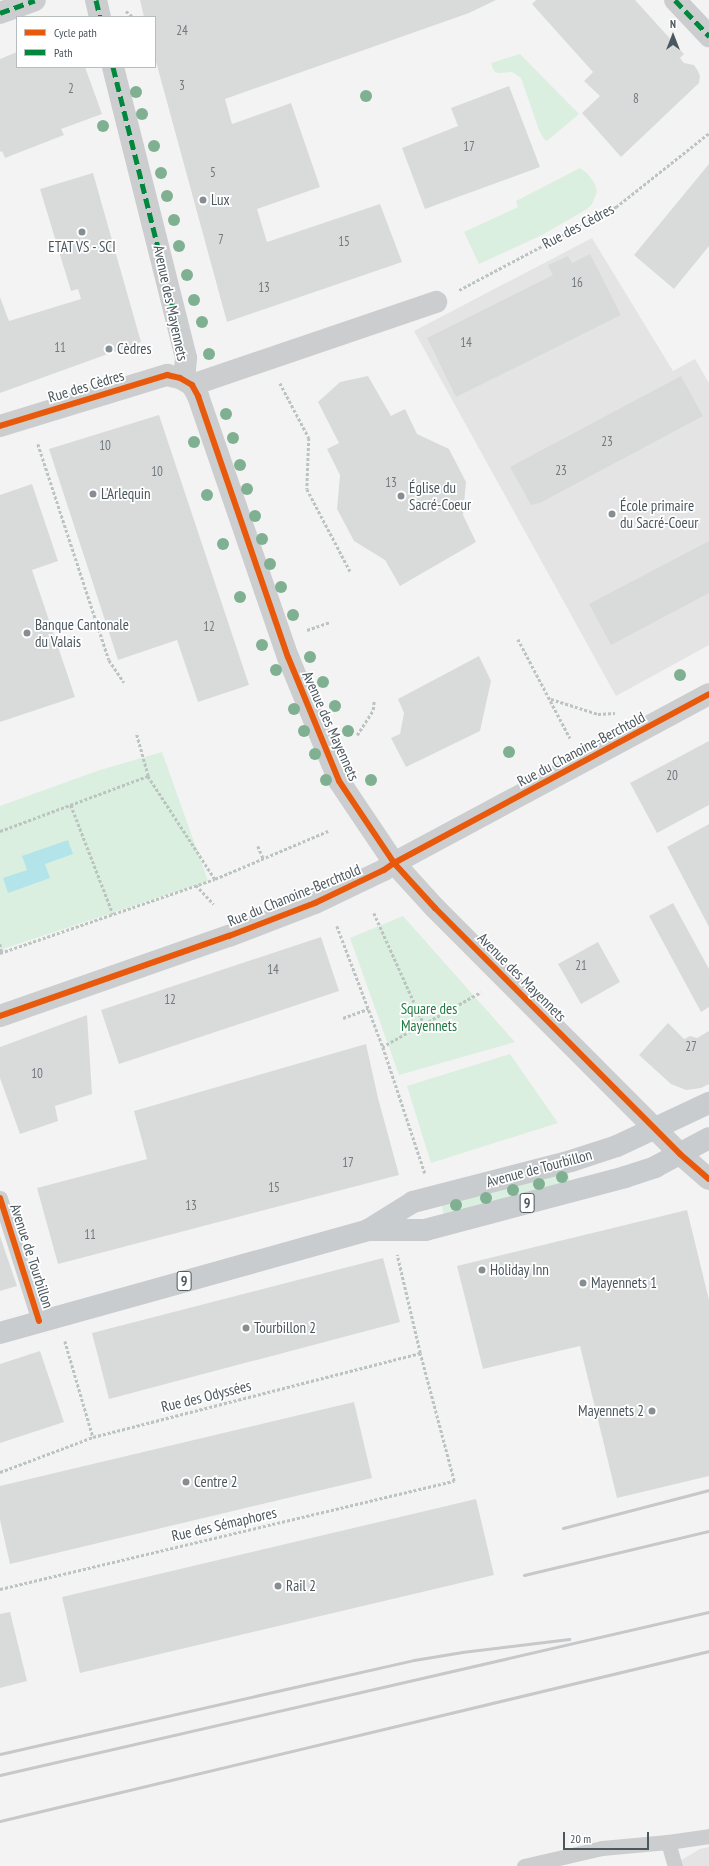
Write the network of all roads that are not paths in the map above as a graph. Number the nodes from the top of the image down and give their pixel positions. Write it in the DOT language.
graph roads {
  1 [pos="35,0"];
  2 [pos="96,0"];
  3 [pos="675,0"];
  4 [pos="0,13"];
  5 [pos="100,16"];
  6 [pos="709,36"];
  7 [pos="114,68"];
  8 [pos="436,302"];
  9 [pos="186,382"];
  10 [pos="0,426"];
  11 [pos="709,694"];
  12 [pos="394,863"];
  13 [pos="0,1016"];
  14 [pos="709,1103"];
  15 [pos="656,1128"];
  16 [pos="709,1138"];
  17 [pos="680,1154"];
  18 [pos="709,1178"];
  19 [pos="0,1198"];
  20 [pos="368,1230"];
  21 [pos="39,1321"];
  22 [pos="0,1333"];
  23 [pos="709,1836"];
  24 [pos="668,1842"];
  25 [pos="524,1866"];
  26 [pos="674,1866"];
  1 -- 4 [label="street"];
  2 -- 5 [label="street"];
  3 -- 6 [label="street"];
  7 -- 9 [label="street, Avenue des Mayennets"];
  8 -- 9 [label="street"];
  9 -- 10 [label="street, Rue des Cèdres"];
  9 -- 12 [label="street, Avenue des Mayennets"];
  11 -- 12 [label="street, Rue du Chanoine-Berchtold"];
  12 -- 13 [label="street, Rue du Chanoine-Berchtold"];
  12 -- 15 [label="street, Avenue des Mayennets"];
  14 -- 15 [label="main road, Avenue de Tourbillon / 9"];
  15 -- 17 [label="street, Avenue des Mayennets"];
  15 -- 20 [label="main road, Avenue de Tourbillon / 9"];
  16 -- 17 [label="main road, Avenue de Tourbillon / 9"];
  17 -- 18 [label="street, Avenue des Mayennets"];
  17 -- 20 [label="main road, Avenue de Tourbillon / 9"];
  19 -- 21 [label="lane, Avenue de Tourbillon"];
  20 -- 21 [label="main road, Avenue de Tourbillon / 9"];
  21 -- 22 [label="main road, Avenue de Tourbillon / 9"];
  23 -- 24 [label="lane"];
  24 -- 25 [label="lane"];
  24 -- 26 [label="lane"];
}
